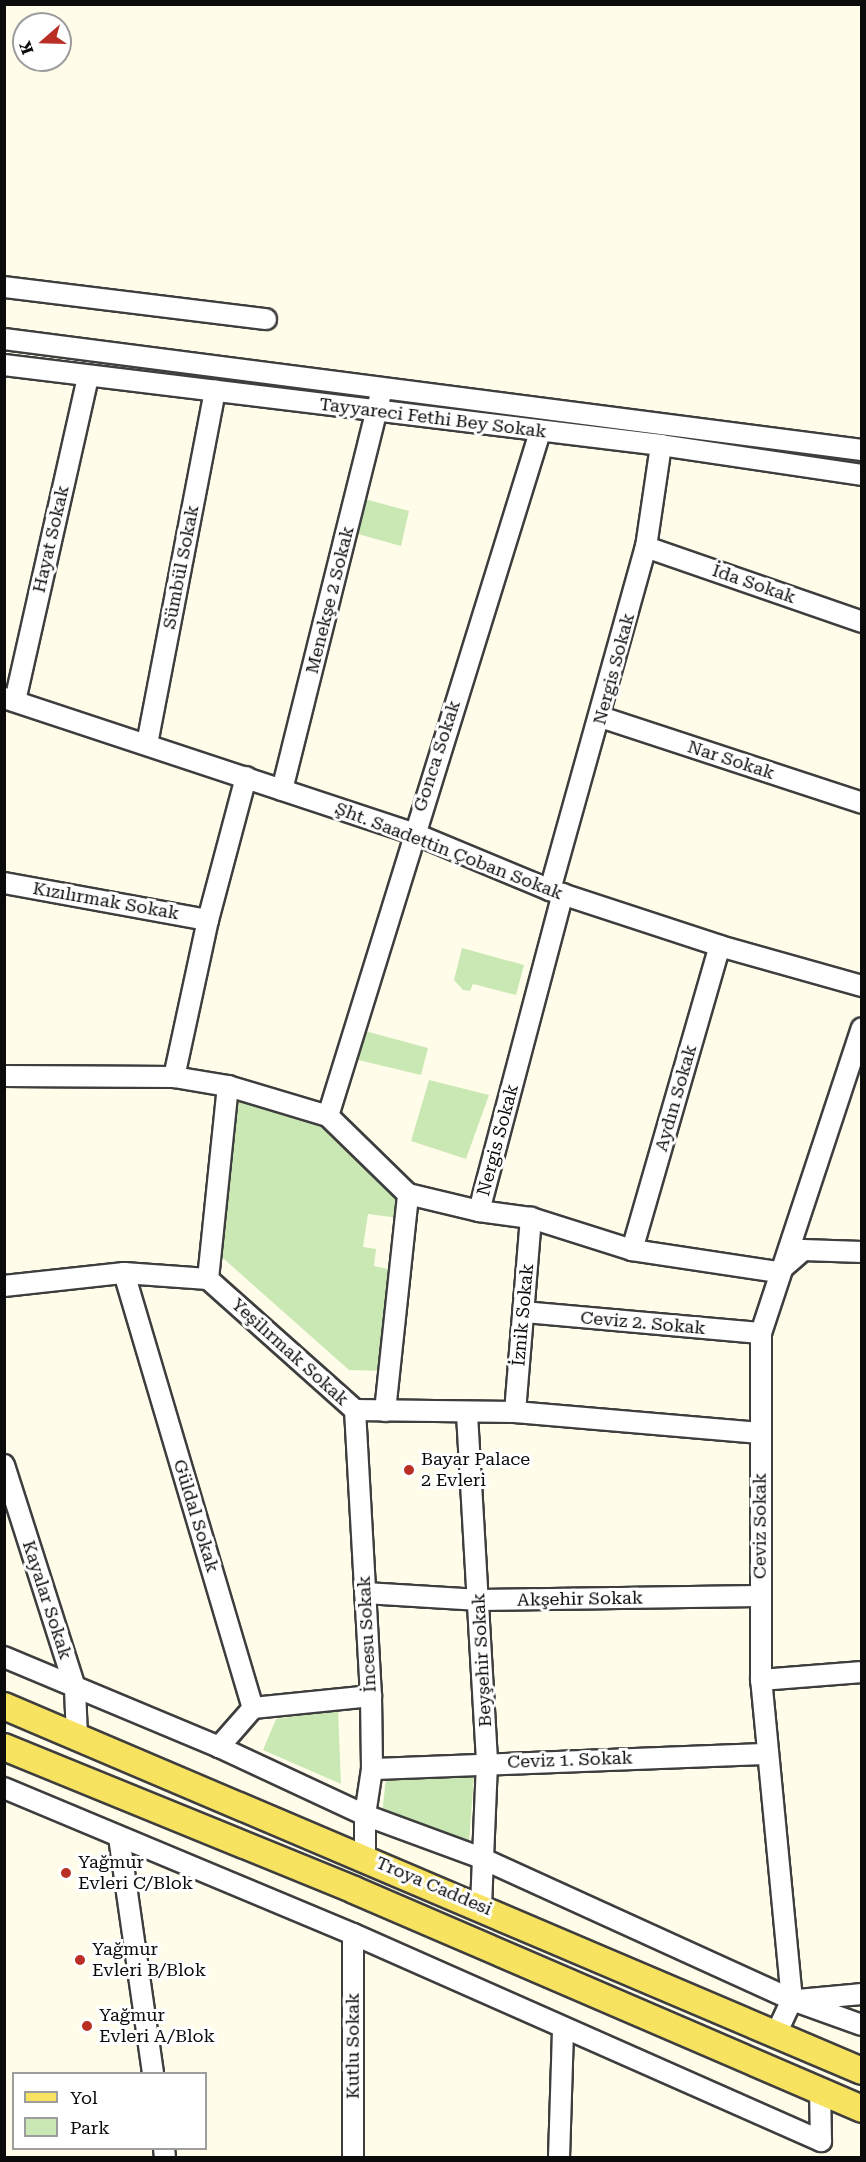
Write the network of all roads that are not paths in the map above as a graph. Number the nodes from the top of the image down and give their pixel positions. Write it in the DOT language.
graph roads {
  1 [pos="4,287"];
  2 [pos="267,319"];
  3 [pos="4,339"];
  4 [pos="4,365"];
  5 [pos="88,377"];
  6 [pos="382,386"];
  7 [pos="215,390"];
  8 [pos="377,410"];
  9 [pos="540,432"];
  10 [pos="661,445"];
  11 [pos="861,450"];
  12 [pos="861,475"];
  13 [pos="646,547"];
  14 [pos="861,622"];
  15 [pos="10,699"];
  16 [pos="601,717"];
  17 [pos="147,744"];
  18 [pos="246,777"];
  19 [pos="282,790"];
  20 [pos="861,803"];
  21 [pos="413,833"];
  22 [pos="4,883"];
  23 [pos="557,892"];
  24 [pos="208,920"];
  25 [pos="720,946"];
  26 [pos="861,986"];
  27 [pos="861,1028"];
  28 [pos="855,1062"];
  29 [pos="4,1076"];
  30 [pos="174,1077"];
  31 [pos="228,1086"];
  32 [pos="328,1116"];
  33 [pos="408,1194"];
  34 [pos="479,1211"];
  35 [pos="531,1218"];
  36 [pos="632,1251"];
  37 [pos="861,1252"];
  38 [pos="778,1272"];
  39 [pos="124,1273"];
  40 [pos="208,1279"];
  41 [pos="4,1286"];
  42 [pos="524,1312"];
  43 [pos="761,1333"];
  44 [pos="356,1410"];
  45 [pos="385,1411"];
  46 [pos="515,1412"];
  47 [pos="466,1414"];
  48 [pos="760,1433"];
  49 [pos="4,1465"];
  50 [pos="365,1593"];
  51 [pos="759,1596"];
  52 [pos="480,1600"];
  53 [pos="4,1657"];
  54 [pos="861,1672"];
  55 [pos="761,1680"];
  56 [pos="75,1688"];
  57 [pos="371,1696"];
  58 [pos="4,1706"];
  59 [pos="253,1708"];
  60 [pos="76,1737"];
  61 [pos="4,1747"];
  62 [pos="219,1747"];
  63 [pos="767,1754"];
  64 [pos="487,1763"];
  65 [pos="372,1769"];
  66 [pos="4,1788"];
  67 [pos="365,1815"];
  68 [pos="119,1837"];
  69 [pos="365,1857"];
  70 [pos="481,1858"];
  71 [pos="481,1906"];
  72 [pos="353,1934"];
  73 [pos="861,1994"];
  74 [pos="792,2000"];
  75 [pos="861,2025"];
  76 [pos="563,2028"];
  77 [pos="776,2034"];
  78 [pos="861,2071"];
  79 [pos="153,2072"];
  80 [pos="820,2091"];
  81 [pos="861,2109"];
  82 [pos="821,2149"];
  83 [pos="353,2157"];
  84 [pos="559,2157"];
  1 -- 2 [label="street"];
  3 -- 6 [label="street, Tayyareci Fethi Bey Sokak"];
  4 -- 5 [label="street, Tayyareci Fethi Bey Sokak"];
  5 -- 7 [label="street, Tayyareci Fethi Bey Sokak"];
  5 -- 15 [label="street, Hayat Sokak"];
  6 -- 8 [label="street, Menekşe 2 Sokak"];
  6 -- 11 [label="street, Tayyareci Fethi Bey Sokak"];
  7 -- 8 [label="street, Tayyareci Fethi Bey Sokak"];
  7 -- 17 [label="street, Sümbül Sokak"];
  8 -- 9 [label="street, Tayyareci Fethi Bey Sokak"];
  8 -- 19 [label="street, Menekşe 2 Sokak"];
  9 -- 10 [label="street, Tayyareci Fethi Bey Sokak"];
  9 -- 21 [label="street, Gonca Sokak"];
  10 -- 12 [label="street, Tayyareci Fethi Bey Sokak"];
  10 -- 13 [label="street, Nergis Sokak"];
  13 -- 14 [label="street, İda Sokak"];
  13 -- 16 [label="street, Nergis Sokak"];
  15 -- 17 [label="street, Şht. Saadettin Çoban Sokak"];
  16 -- 20 [label="street, Nar Sokak"];
  16 -- 23 [label="street, Nergis Sokak"];
  17 -- 18 [label="street, Şht. Saadettin Çoban Sokak"];
  18 -- 19 [label="street, Şht. Saadettin Çoban Sokak"];
  18 -- 24 [label="street"];
  19 -- 21 [label="street, Şht. Saadettin Çoban Sokak"];
  21 -- 23 [label="street, Şht. Saadettin Çoban Sokak"];
  21 -- 32 [label="street, Gonca Sokak"];
  22 -- 24 [label="street, Kızılırmak Sokak"];
  23 -- 25 [label="street, Şht. Saadettin Çoban Sokak"];
  23 -- 34 [label="street, Nergis Sokak"];
  24 -- 30 [label="street"];
  25 -- 26 [label="street, Şht. Saadettin Çoban Sokak"];
  25 -- 36 [label="street, Aydın Sokak"];
  27 -- 28 [label="street, Ceviz Sokak"];
  28 -- 38 [label="street, Ceviz Sokak"];
  29 -- 30 [label="street"];
  30 -- 31 [label="street"];
  31 -- 32 [label="street"];
  31 -- 40 [label="street"];
  32 -- 33 [label="street"];
  33 -- 34 [label="street"];
  33 -- 45 [label="street"];
  34 -- 35 [label="street"];
  35 -- 36 [label="street"];
  35 -- 42 [label="street, İznik Sokak"];
  36 -- 38 [label="street"];
  37 -- 38 [label="street"];
  38 -- 43 [label="street, Ceviz Sokak"];
  39 -- 40 [label="street"];
  39 -- 41 [label="street"];
  39 -- 59 [label="street, Güldal Sokak"];
  40 -- 44 [label="street, Yeşilırmak Sokak"];
  42 -- 43 [label="street, Ceviz 2. Sokak"];
  42 -- 46 [label="street, İznik Sokak"];
  43 -- 48 [label="street, Ceviz Sokak"];
  44 -- 45 [label="street, Yeşilırmak Sokak"];
  44 -- 50 [label="street, İncesu Sokak"];
  45 -- 47 [label="street, Yeşilırmak Sokak"];
  46 -- 47 [label="street, Yeşilırmak Sokak"];
  46 -- 48 [label="street, Yeşilırmak Sokak"];
  47 -- 52 [label="street, Beyşehir Sokak"];
  48 -- 51 [label="street, Ceviz Sokak"];
  49 -- 56 [label="street, Kayalar Sokak"];
  50 -- 52 [label="street, Akşehir Sokak"];
  50 -- 57 [label="street, İncesu Sokak"];
  51 -- 52 [label="street, Akşehir Sokak"];
  51 -- 55 [label="street, Ceviz Sokak"];
  52 -- 64 [label="street, Beyşehir Sokak"];
  53 -- 56 [label="street"];
  54 -- 55 [label="street"];
  55 -- 63 [label="street, Ceviz Sokak"];
  56 -- 60 [label="street, Kayalar Sokak"];
  56 -- 62 [label="street"];
  57 -- 59 [label="street"];
  57 -- 65 [label="street, İncesu Sokak"];
  58 -- 60 [label="main road, Troya Caddesi"];
  59 -- 62 [label="street"];
  60 -- 69 [label="main road, Troya Caddesi"];
  61 -- 80 [label="main road, Troya Caddesi"];
  62 -- 67 [label="street"];
  63 -- 64 [label="street, Ceviz 1. Sokak"];
  63 -- 74 [label="street, Ceviz Sokak"];
  64 -- 65 [label="street, Ceviz 1. Sokak"];
  64 -- 70 [label="street, Beyşehir Sokak"];
  65 -- 67 [label="street, İncesu Sokak"];
  66 -- 68 [label="street"];
  67 -- 69 [label="street, İncesu Sokak"];
  67 -- 70 [label="street"];
  68 -- 72 [label="street"];
  68 -- 79 [label="street"];
  69 -- 71 [label="main road, Troya Caddesi"];
  70 -- 71 [label="street, Beyşehir Sokak"];
  70 -- 74 [label="street"];
  71 -- 77 [label="main road, Troya Caddesi"];
  72 -- 76 [label="street"];
  72 -- 83 [label="street, Kutlu Sokak"];
  73 -- 74 [label="street"];
  74 -- 75 [label="street"];
  74 -- 77 [label="street"];
  76 -- 82 [label="street"];
  76 -- 84 [label="street"];
  77 -- 78 [label="main road, Troya Caddesi"];
  80 -- 81 [label="main road, Troya Caddesi"];
  80 -- 82 [label="street"];
}
